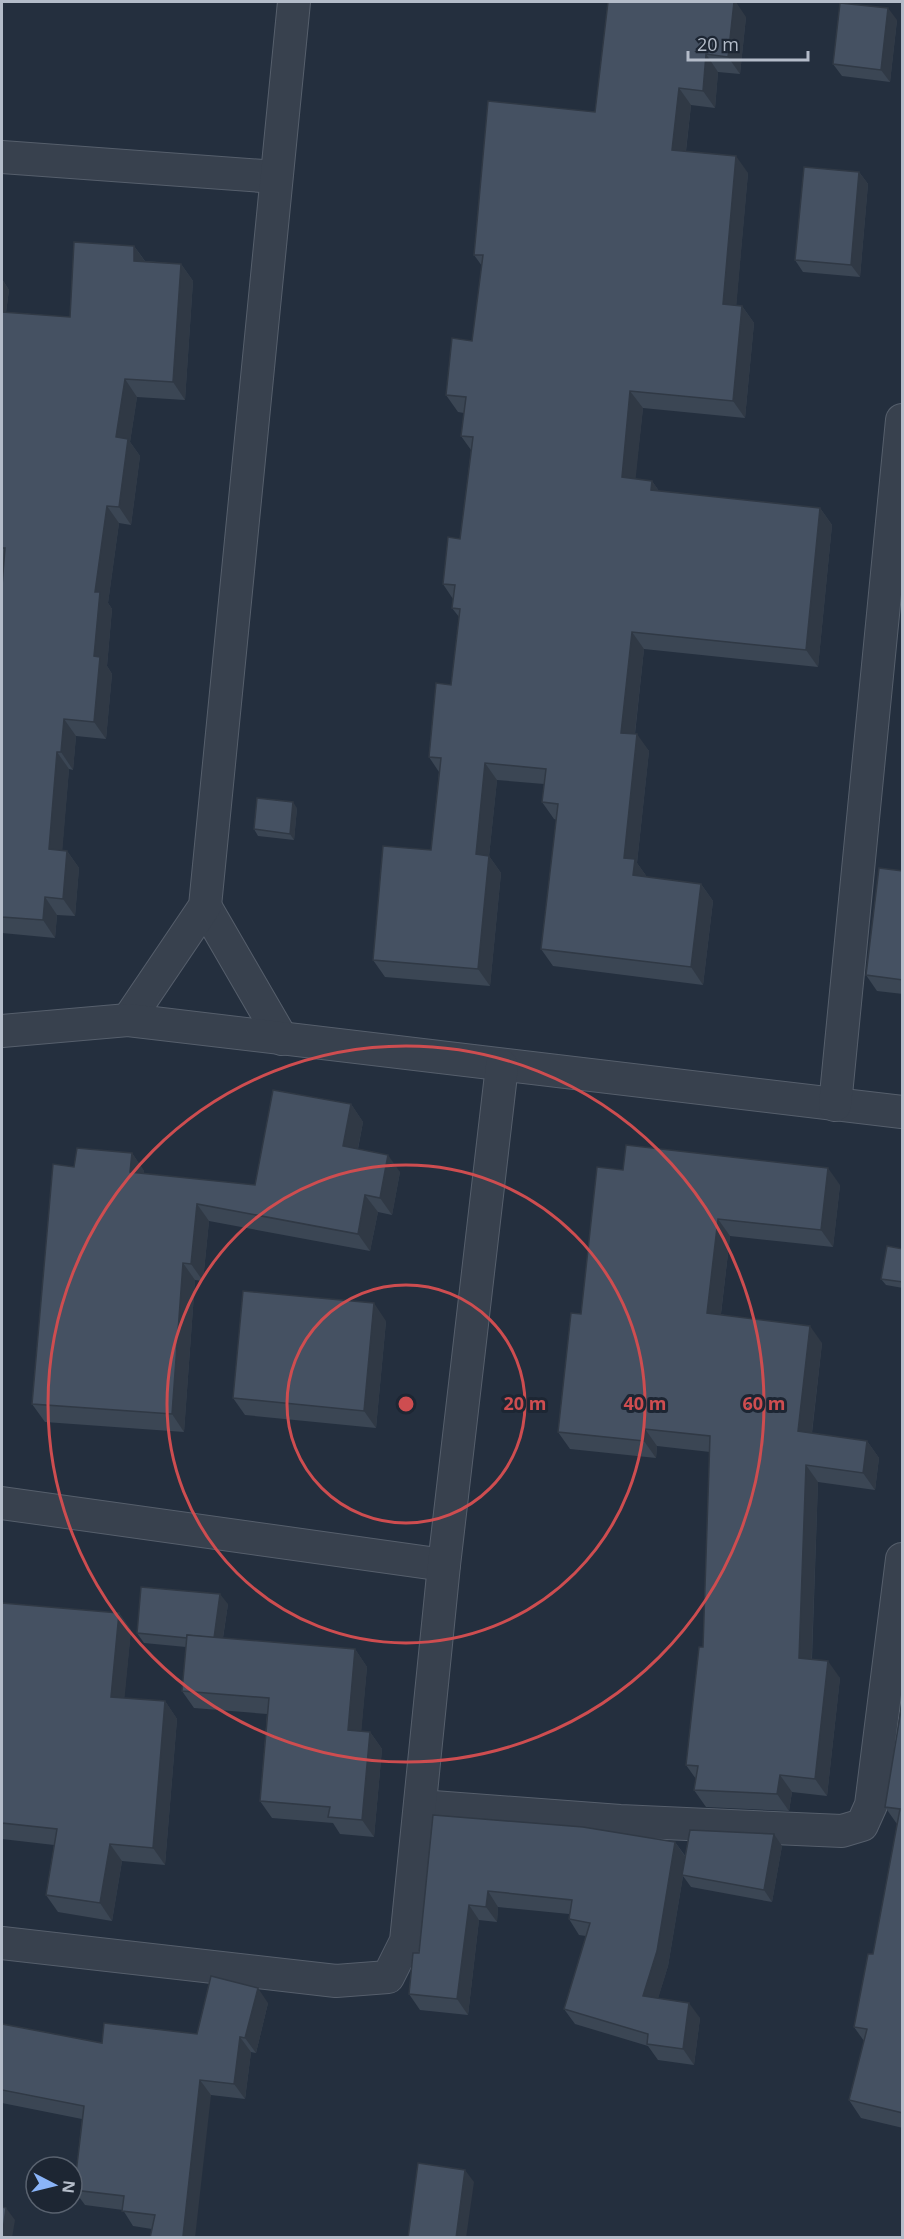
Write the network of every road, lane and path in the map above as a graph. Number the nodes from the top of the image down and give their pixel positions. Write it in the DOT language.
graph roads {
  1 [pos="294,2"];
  2 [pos="2,157"];
  3 [pos="276,177"];
  4 [pos="903,420"];
  5 [pos="205,906"];
  6 [pos="128,1020"];
  7 [pos="2,1030"];
  8 [pos="282,1039"];
  9 [pos="502,1066"];
  10 [pos="835,1105"];
  11 [pos="903,1112"];
  12 [pos="2,1503"];
  13 [pos="903,1559"];
  14 [pos="444,1565"];
  15 [pos="420,1806"];
  16 [pos="2,1943"];
  1 -- 3 [label="street"];
  2 -- 3 [label="street"];
  3 -- 5 [label="street"];
  4 -- 10 [label="street"];
  5 -- 6 [label="street"];
  5 -- 8 [label="street"];
  6 -- 7 [label="street"];
  6 -- 8 [label="street"];
  8 -- 9 [label="street"];
  9 -- 10 [label="street"];
  9 -- 14 [label="street"];
  10 -- 11 [label="street"];
  12 -- 14 [label="street"];
  13 -- 15 [label="street"];
  14 -- 15 [label="street"];
  15 -- 16 [label="street"];
}
